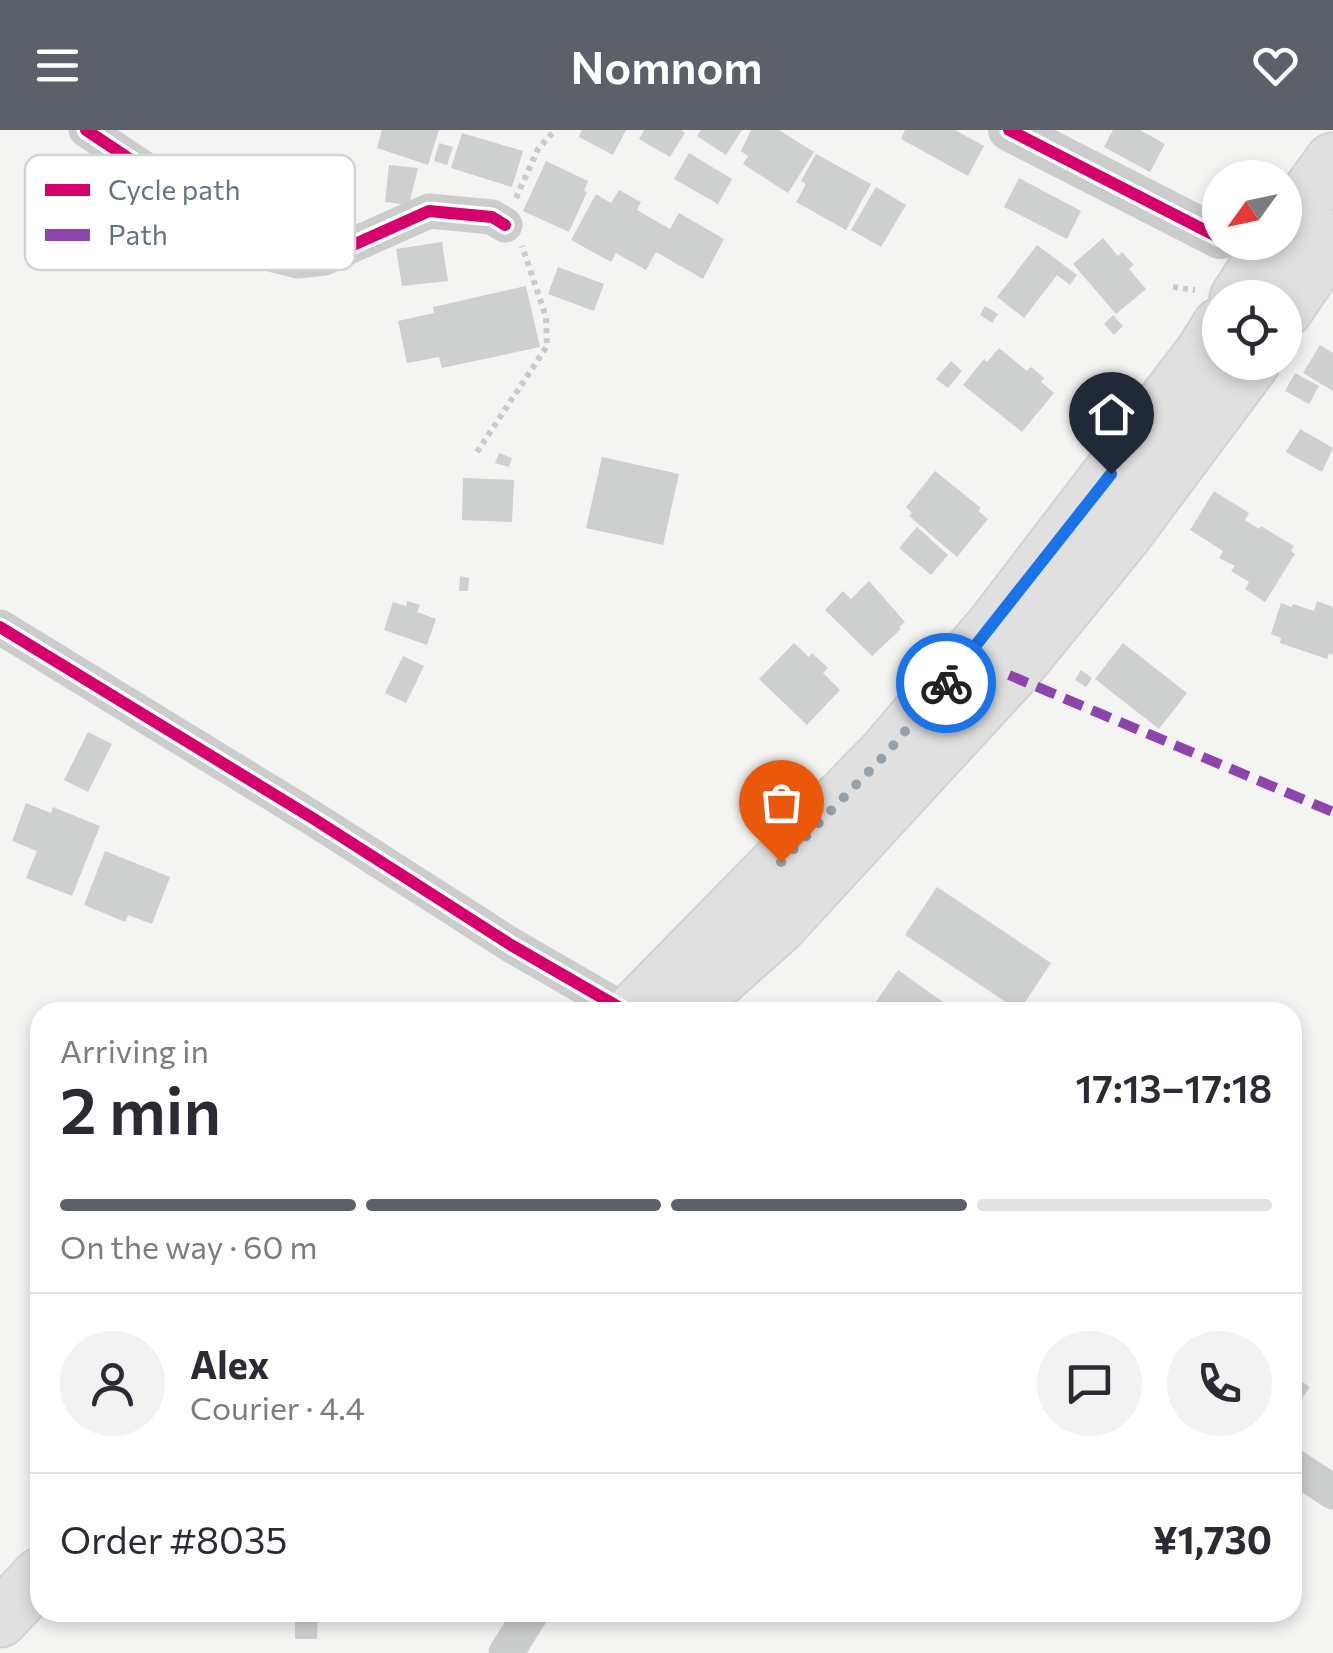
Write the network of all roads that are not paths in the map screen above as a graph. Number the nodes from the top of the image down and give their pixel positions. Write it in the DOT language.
graph roads {
  1 [pos="86,130"];
  2 [pos="1009,130"];
  3 [pos="124,155"];
  4 [pos="1333,161"];
  5 [pos="505,225"];
  6 [pos="355,244"];
  7 [pos="1265,270"];
  8 [pos="1239,380"];
  9 [pos="0,627"];
  10 [pos="610,1002"];
  11 [pos="640,1002"];
  12 [pos="691,1002"];
  13 [pos="1302,1472"];
  14 [pos="1333,1492"];
  15 [pos="30,1587"];
  16 [pos="0,1620"];
  17 [pos="35,1622"];
  18 [pos="526,1622"];
  19 [pos="8,1653"];
  20 [pos="506,1653"];
  1 -- 3 [label="street"];
  2 -- 7 [label="street"];
  4 -- 7 [label="main road"];
  5 -- 6 [label="street"];
  7 -- 11 [label="main road"];
  8 -- 12 [label="main road"];
  9 -- 10 [label="street"];
  13 -- 14 [label="street"];
  15 -- 16 [label="main road"];
  17 -- 19 [label="main road"];
  18 -- 20 [label="street"];
}
